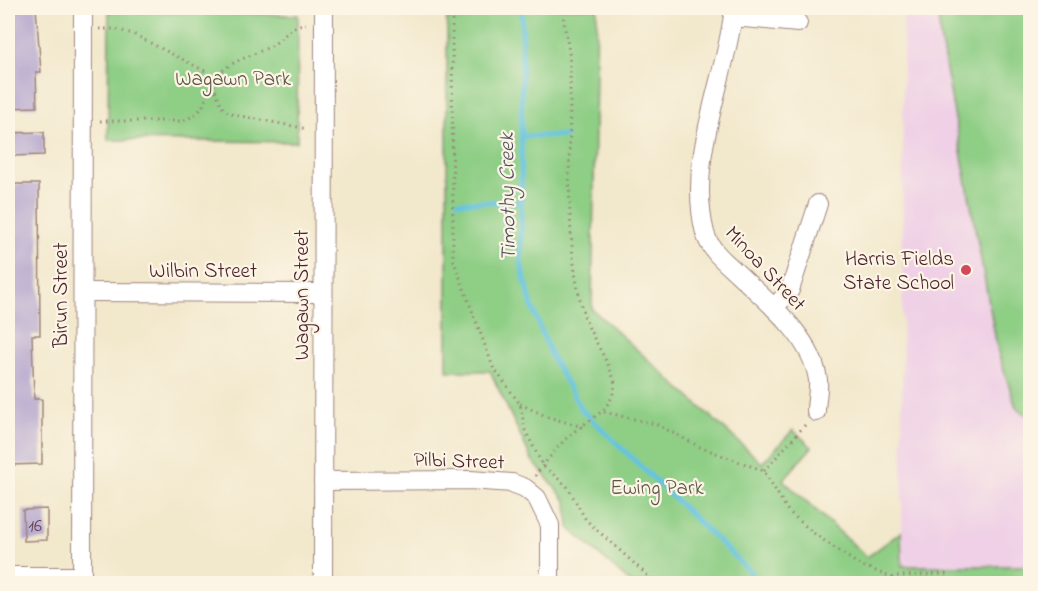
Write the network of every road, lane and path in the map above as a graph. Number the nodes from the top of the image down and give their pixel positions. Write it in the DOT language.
graph roads {
  1 [pos="83,8"];
  2 [pos="452,8"];
  3 [pos="563,8"];
  4 [pos="733,12"];
  5 [pos="324,16"];
  6 [pos="798,23"];
  7 [pos="83,28"];
  8 [pos="212,80"];
  9 [pos="83,121"];
  10 [pos="324,131"];
  11 [pos="818,204"];
  12 [pos="83,292"];
  13 [pos="324,293"];
  14 [pos="774,308"];
  15 [pos="520,404"];
  16 [pos="604,412"];
  17 [pos="816,412"];
  18 [pos="583,427"];
  19 [pos="543,466"];
  20 [pos="764,471"];
  21 [pos="323,481"];
  22 [pos="525,488"];
  23 [pos="8,576"];
  24 [pos="895,576"];
  25 [pos="82,580"];
  26 [pos="323,584"];
  27 [pos="550,584"];
  28 [pos="657,584"];
  29 [pos="909,584"];
  30 [pos="943,584"];
  1 -- 7 [label="street, Birun Street"];
  2 -- 15 [label="path"];
  3 -- 16 [label="path"];
  4 -- 6 [label="street"];
  4 -- 14 [label="street, Minoa Street"];
  5 -- 8 [label="path"];
  5 -- 10 [label="street, Wagawn Street"];
  7 -- 8 [label="path"];
  7 -- 9 [label="street, Birun Street"];
  8 -- 9 [label="path"];
  8 -- 10 [label="path"];
  9 -- 12 [label="street, Birun Street"];
  10 -- 13 [label="street, Wagawn Street"];
  11 -- 14 [label="street"];
  12 -- 13 [label="street, Wilbin Street"];
  12 -- 25 [label="street, Birun Street"];
  13 -- 21 [label="street, Wagawn Street"];
  14 -- 17 [label="street, Minoa Street"];
  15 -- 18 [label="path"];
  15 -- 19 [label="path"];
  16 -- 18 [label="path"];
  16 -- 20 [label="path"];
  17 -- 20 [label="path"];
  18 -- 19 [label="path"];
  19 -- 22 [label="path"];
  19 -- 28 [label="path"];
  20 -- 24 [label="path"];
  21 -- 22 [label="street, Pilbi Street"];
  21 -- 26 [label="street, Wagawn Street"];
  22 -- 27 [label="street, Pilbi Street"];
  23 -- 25 [label="street"];
  24 -- 29 [label="path"];
  24 -- 30 [label="path"];
}
